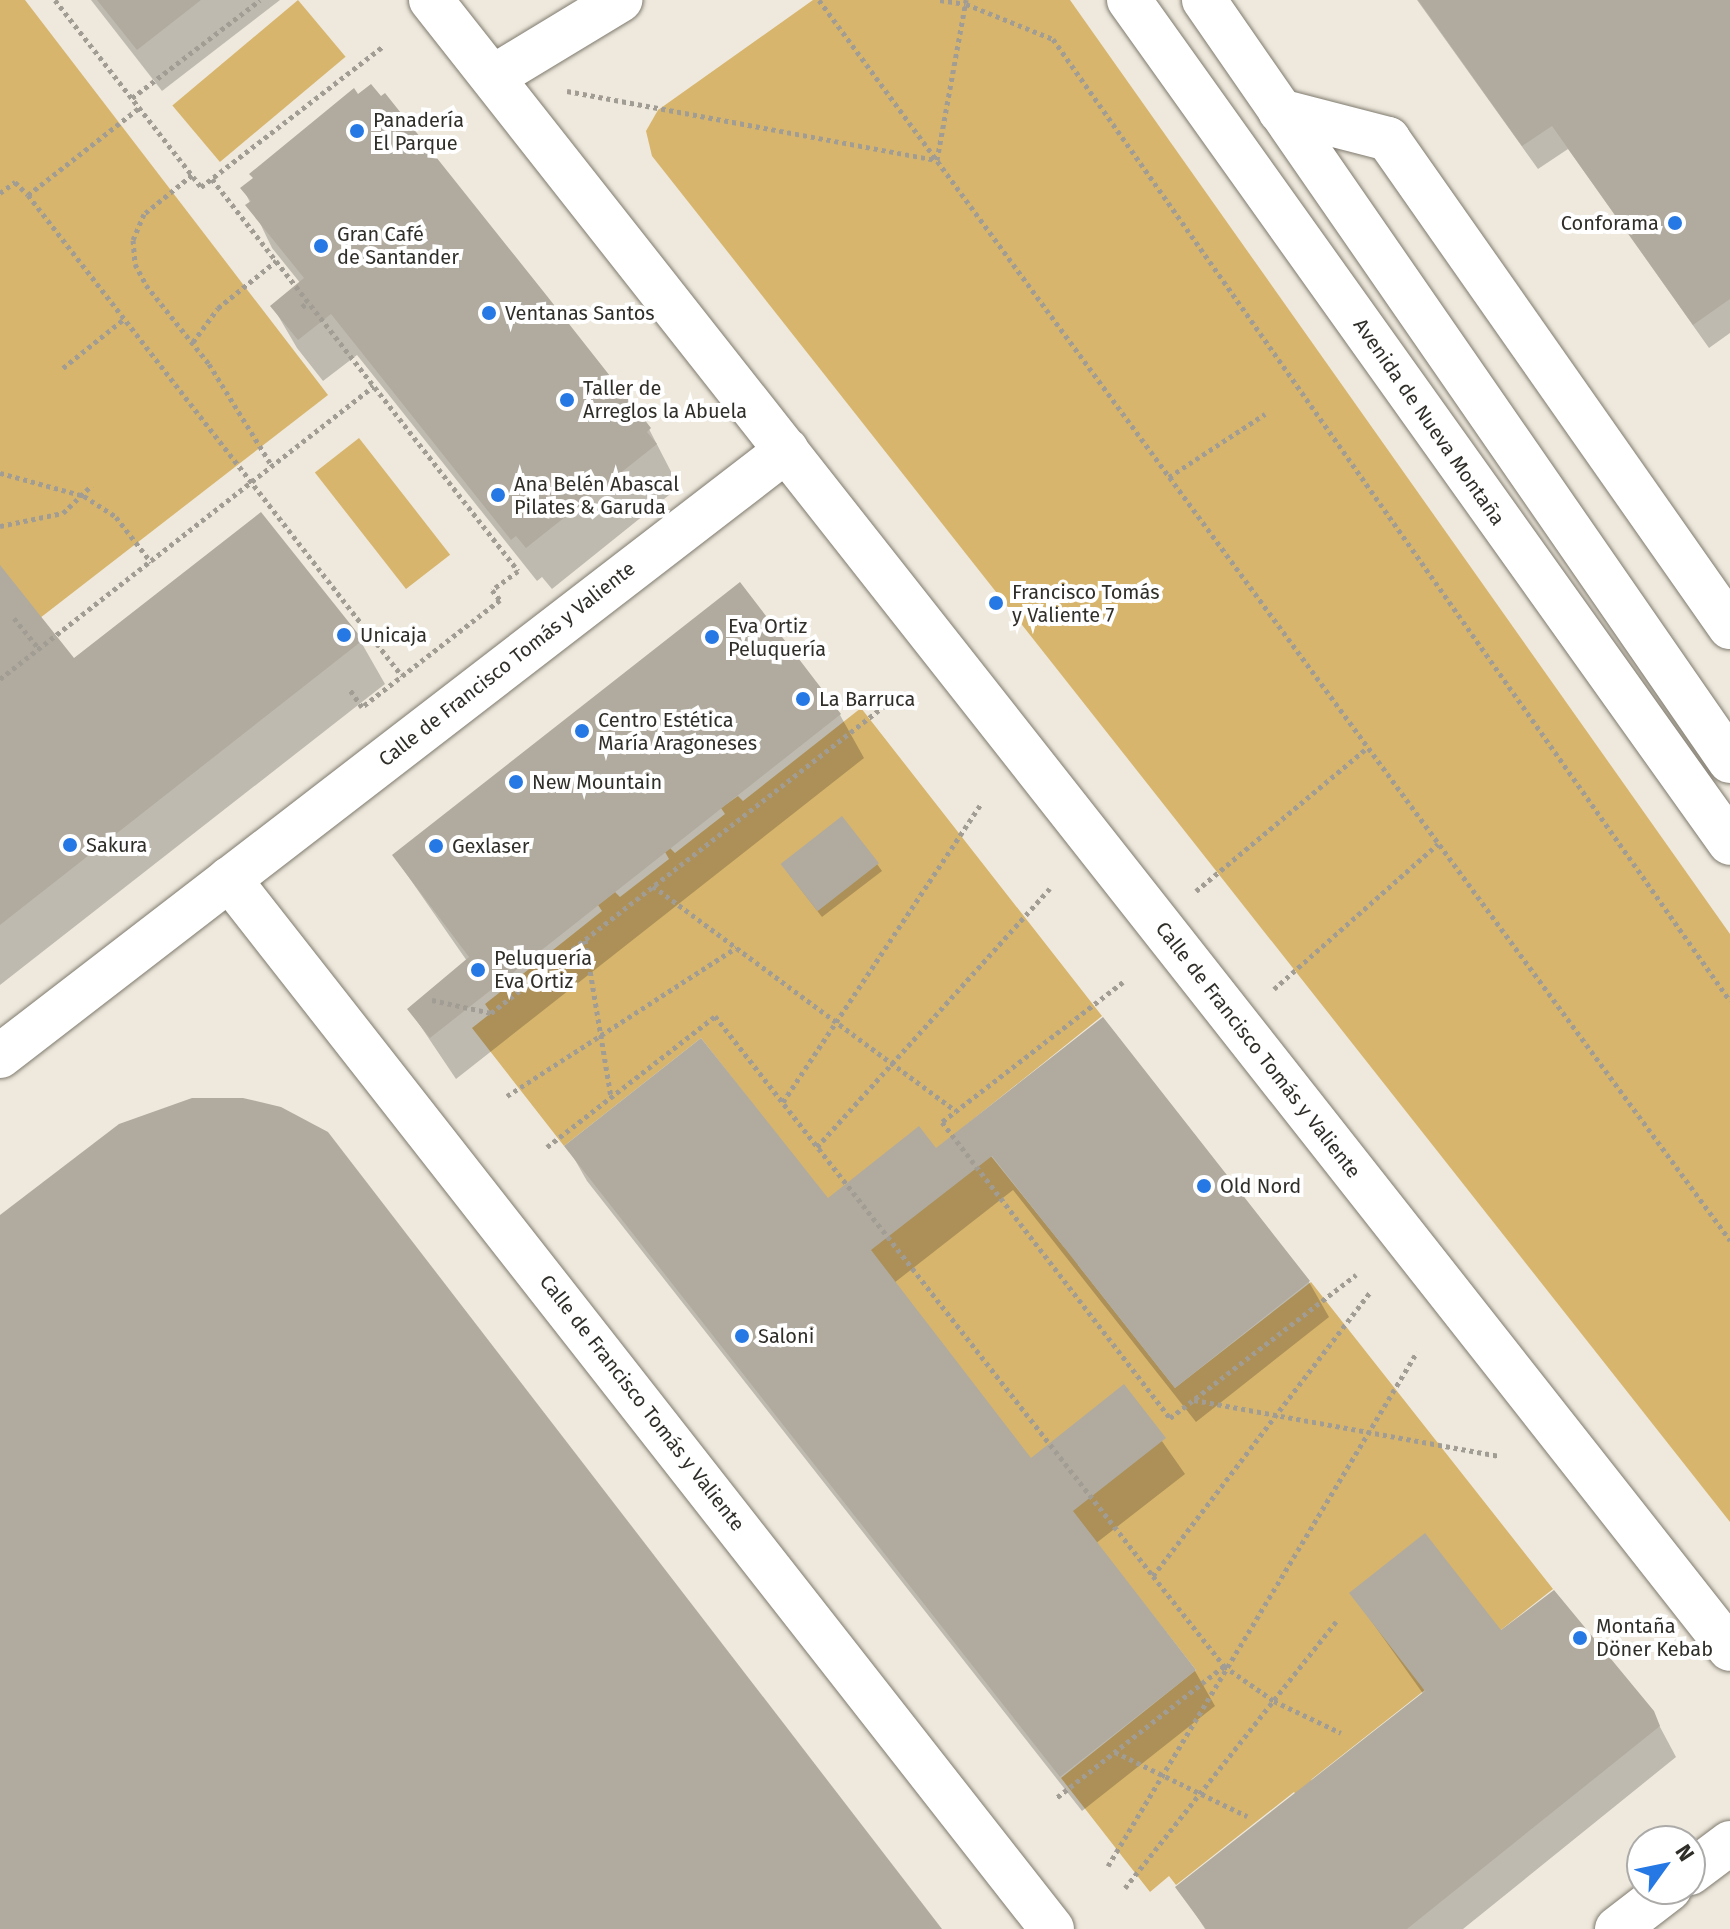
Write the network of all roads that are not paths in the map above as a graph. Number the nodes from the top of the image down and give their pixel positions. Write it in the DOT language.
graph roads {
  1 [pos="431,0"];
  2 [pos="620,0"];
  3 [pos="1129,0"];
  4 [pos="1204,0"];
  5 [pos="493,77"];
  6 [pos="1280,111"];
  7 [pos="787,450"];
  8 [pos="1730,627"];
  9 [pos="1730,761"];
  10 [pos="1730,843"];
  11 [pos="229,879"];
  12 [pos="0,1056"];
  13 [pos="1730,1649"];
  14 [pos="1730,1843"];
  15 [pos="1706,1861"];
  16 [pos="1648,1905"];
  17 [pos="1052,1929"];
  18 [pos="1617,1929"];
  1 -- 5 [label="street, Calle de Francisco Tomás y Valiente"];
  2 -- 5 [label="street"];
  3 -- 10 [label="street, Avenida de Nueva Montaña"];
  4 -- 6 [label="street"];
  5 -- 7 [label="street, Calle de Francisco Tomás y Valiente"];
  6 -- 8 [label="street"];
  6 -- 9 [label="street"];
  7 -- 11 [label="street, Calle de Francisco Tomás y Valiente"];
  7 -- 13 [label="street, Calle de Francisco Tomás y Valiente"];
  11 -- 12 [label="street, Calle de Francisco Tomás y Valiente"];
  11 -- 17 [label="street, Calle de Francisco Tomás y Valiente"];
  14 -- 15 [label="street"];
  16 -- 18 [label="street"];
}
